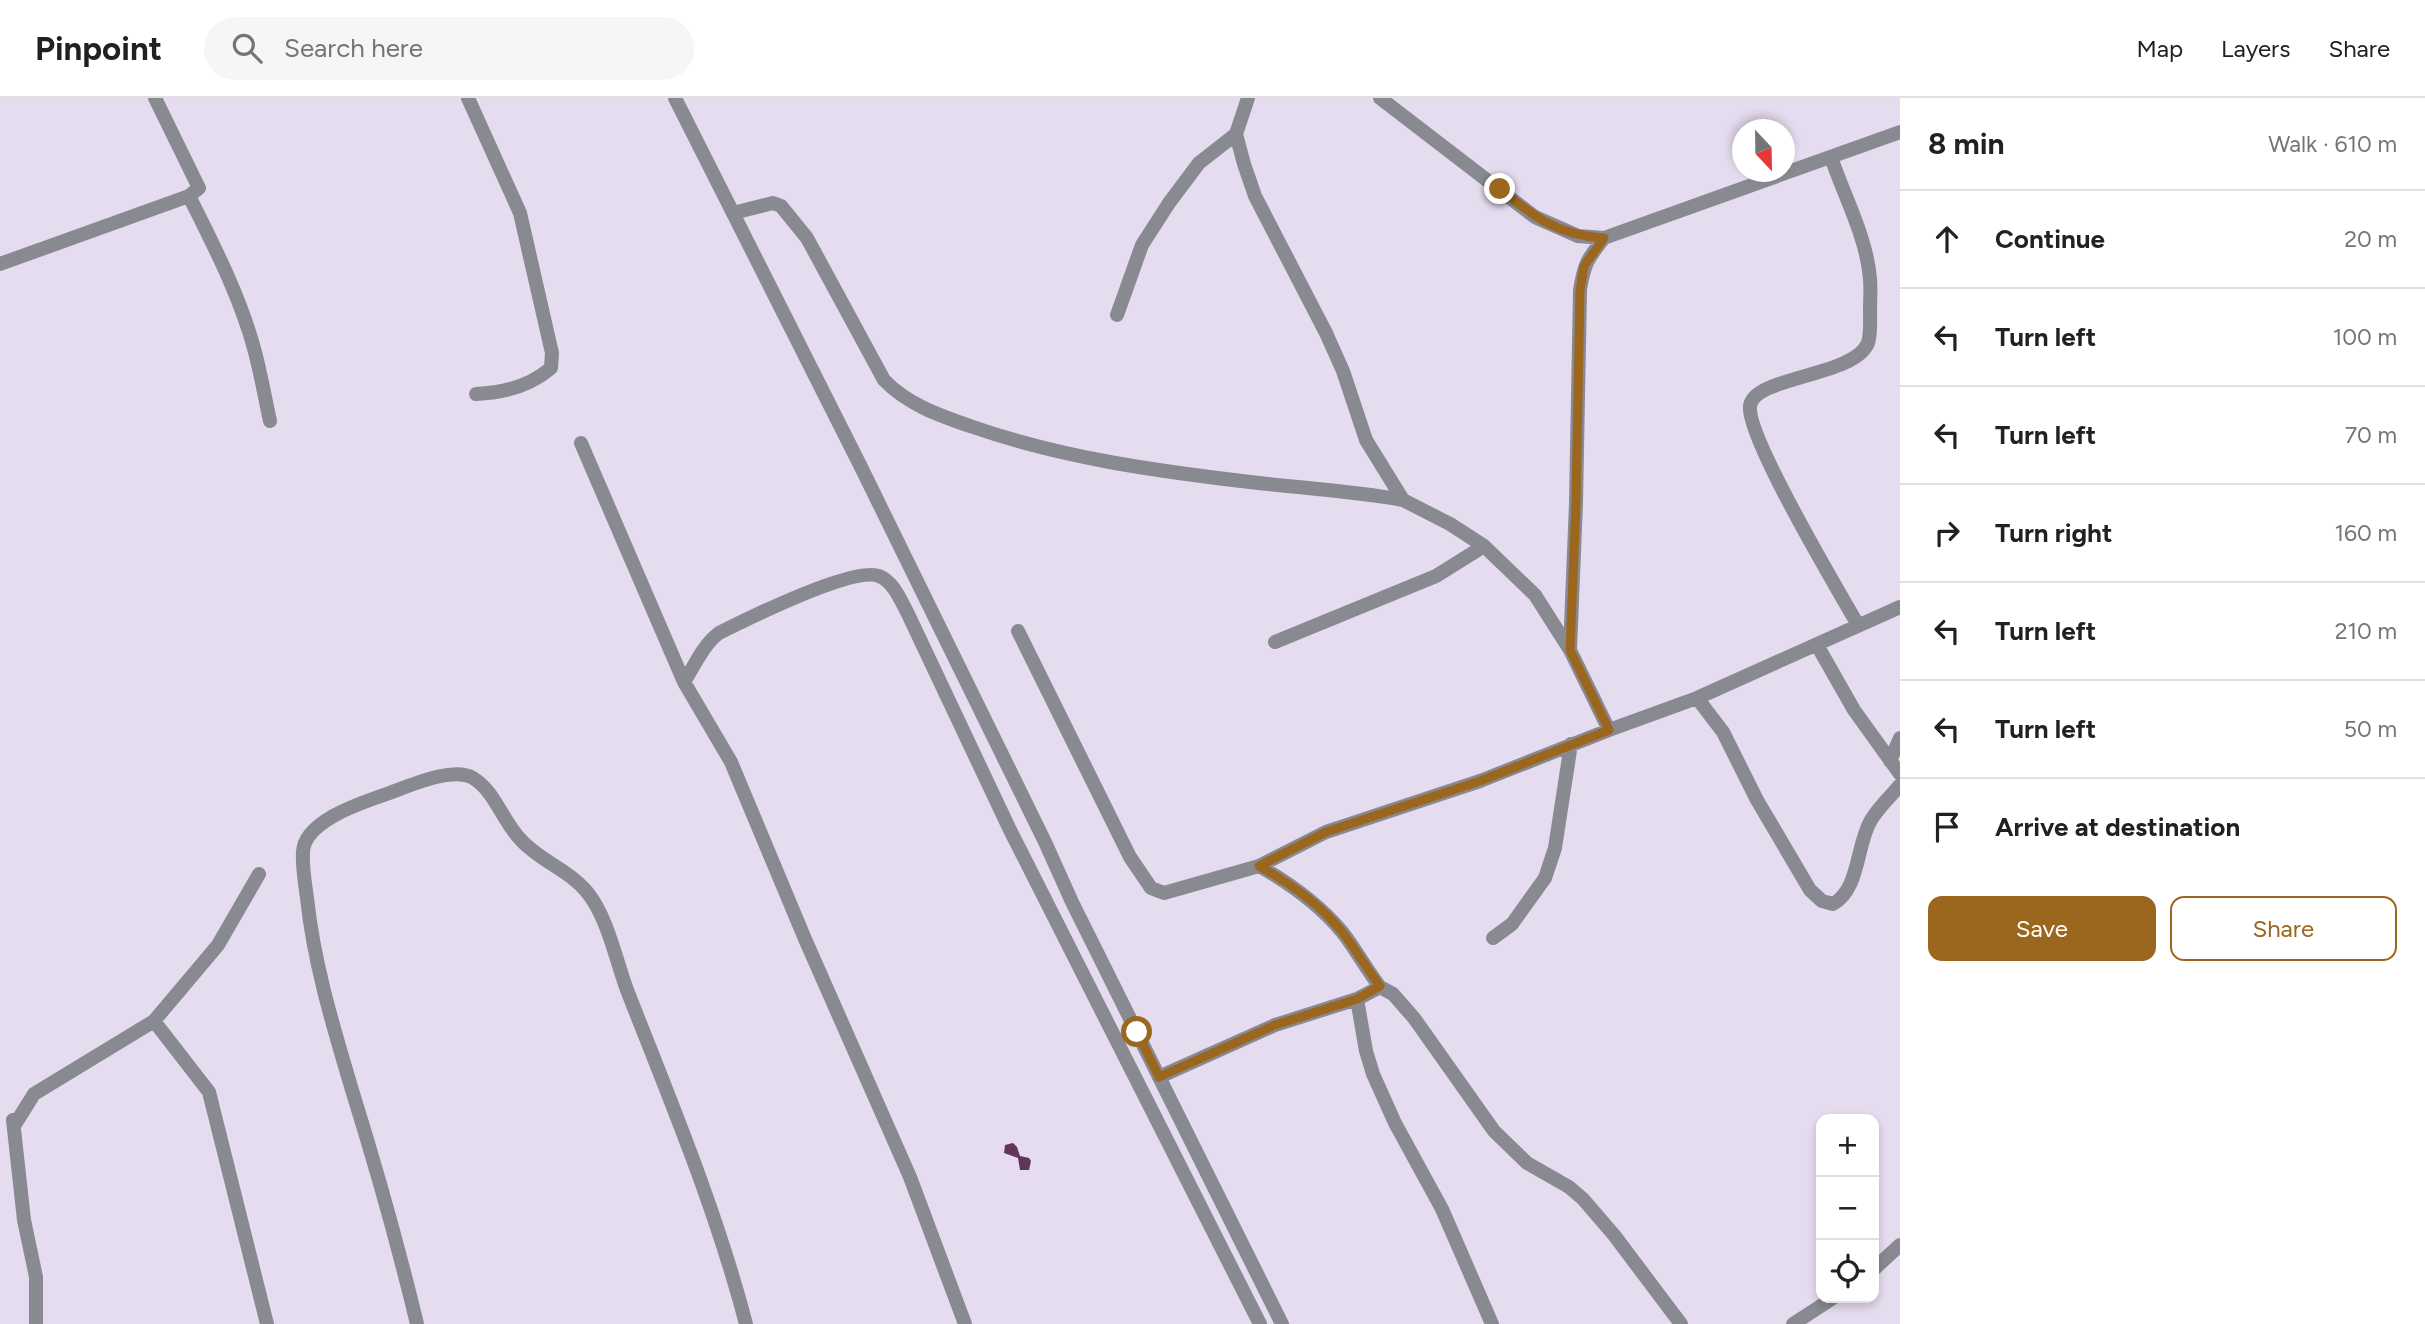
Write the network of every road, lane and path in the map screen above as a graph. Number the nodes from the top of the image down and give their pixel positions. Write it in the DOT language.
graph roads {
  1 [pos="155,98"];
  2 [pos="468,98"];
  3 [pos="676,98"];
  4 [pos="1248,98"];
  5 [pos="1380,98"];
  6 [pos="1900,132"];
  7 [pos="1236,134"];
  8 [pos="1831,158"];
  9 [pos="189,196"];
  10 [pos="733,213"];
  11 [pos="1604,238"];
  12 [pos="0,264"];
  13 [pos="1117,315"];
  14 [pos="476,394"];
  15 [pos="270,421"];
  16 [pos="581,443"];
  17 [pos="1403,500"];
  18 [pos="1484,547"];
  19 [pos="1900,607"];
  20 [pos="1858,625"];
  21 [pos="1018,631"];
  22 [pos="1275,642"];
  23 [pos="1817,645"];
  24 [pos="1570,650"];
  25 [pos="684,682"];
  26 [pos="1697,698"];
  27 [pos="1609,730"];
  28 [pos="1900,738"];
  29 [pos="1571,744"];
  30 [pos="1890,761"];
  31 [pos="1900,774"];
  32 [pos="1900,785"];
  33 [pos="1259,866"];
  34 [pos="259,874"];
  35 [pos="1493,938"];
  36 [pos="1108,971"];
  37 [pos="1085,979"];
  38 [pos="1380,986"];
  39 [pos="1357,999"];
  40 [pos="154,1021"];
  41 [pos="1159,1077"];
  42 [pos="1900,1245"];
  43 [pos="1879,1264"];
  44 [pos="1825,1303"];
  45 [pos="36,1324"];
  46 [pos="267,1324"];
  47 [pos="417,1324"];
  48 [pos="746,1324"];
  49 [pos="965,1324"];
  50 [pos="1260,1324"];
  51 [pos="1282,1324"];
  52 [pos="1492,1324"];
  53 [pos="1681,1324"];
  54 [pos="1793,1324"];
  1 -- 9 [label="street"];
  2 -- 14 [label="street"];
  3 -- 10 [label="street"];
  4 -- 7 [label="street"];
  5 -- 11 [label="street"];
  6 -- 8 [label="street"];
  7 -- 13 [label="street"];
  7 -- 17 [label="street"];
  8 -- 11 [label="street"];
  8 -- 20 [label="street"];
  9 -- 12 [label="street"];
  9 -- 15 [label="street"];
  10 -- 17 [label="street"];
  10 -- 36 [label="street"];
  11 -- 24 [label="street"];
  16 -- 25 [label="street"];
  17 -- 18 [label="street"];
  18 -- 22 [label="street"];
  18 -- 24 [label="street"];
  19 -- 20 [label="street"];
  20 -- 23 [label="street"];
  21 -- 33 [label="street"];
  23 -- 26 [label="street"];
  23 -- 30 [label="street"];
  24 -- 27 [label="street"];
  25 -- 37 [label="street"];
  25 -- 49 [label="street"];
  26 -- 27 [label="street"];
  26 -- 32 [label="street"];
  27 -- 29 [label="street"];
  28 -- 30 [label="street"];
  29 -- 33 [label="street"];
  29 -- 35 [label="street"];
  30 -- 31 [label="street"];
  33 -- 38 [label="street"];
  34 -- 40 [label="street"];
  36 -- 37 [label="street"];
  36 -- 41 [label="street"];
  37 -- 50 [label="street"];
  38 -- 39 [label="street"];
  38 -- 53 [label="street"];
  39 -- 41 [label="street"];
  39 -- 52 [label="street"];
  40 -- 45 [label="street"];
  40 -- 46 [label="street"];
  41 -- 51 [label="street"];
  42 -- 43 [label="street"];
  44 -- 54 [label="street"];
  47 -- 48 [label="street"];
}
